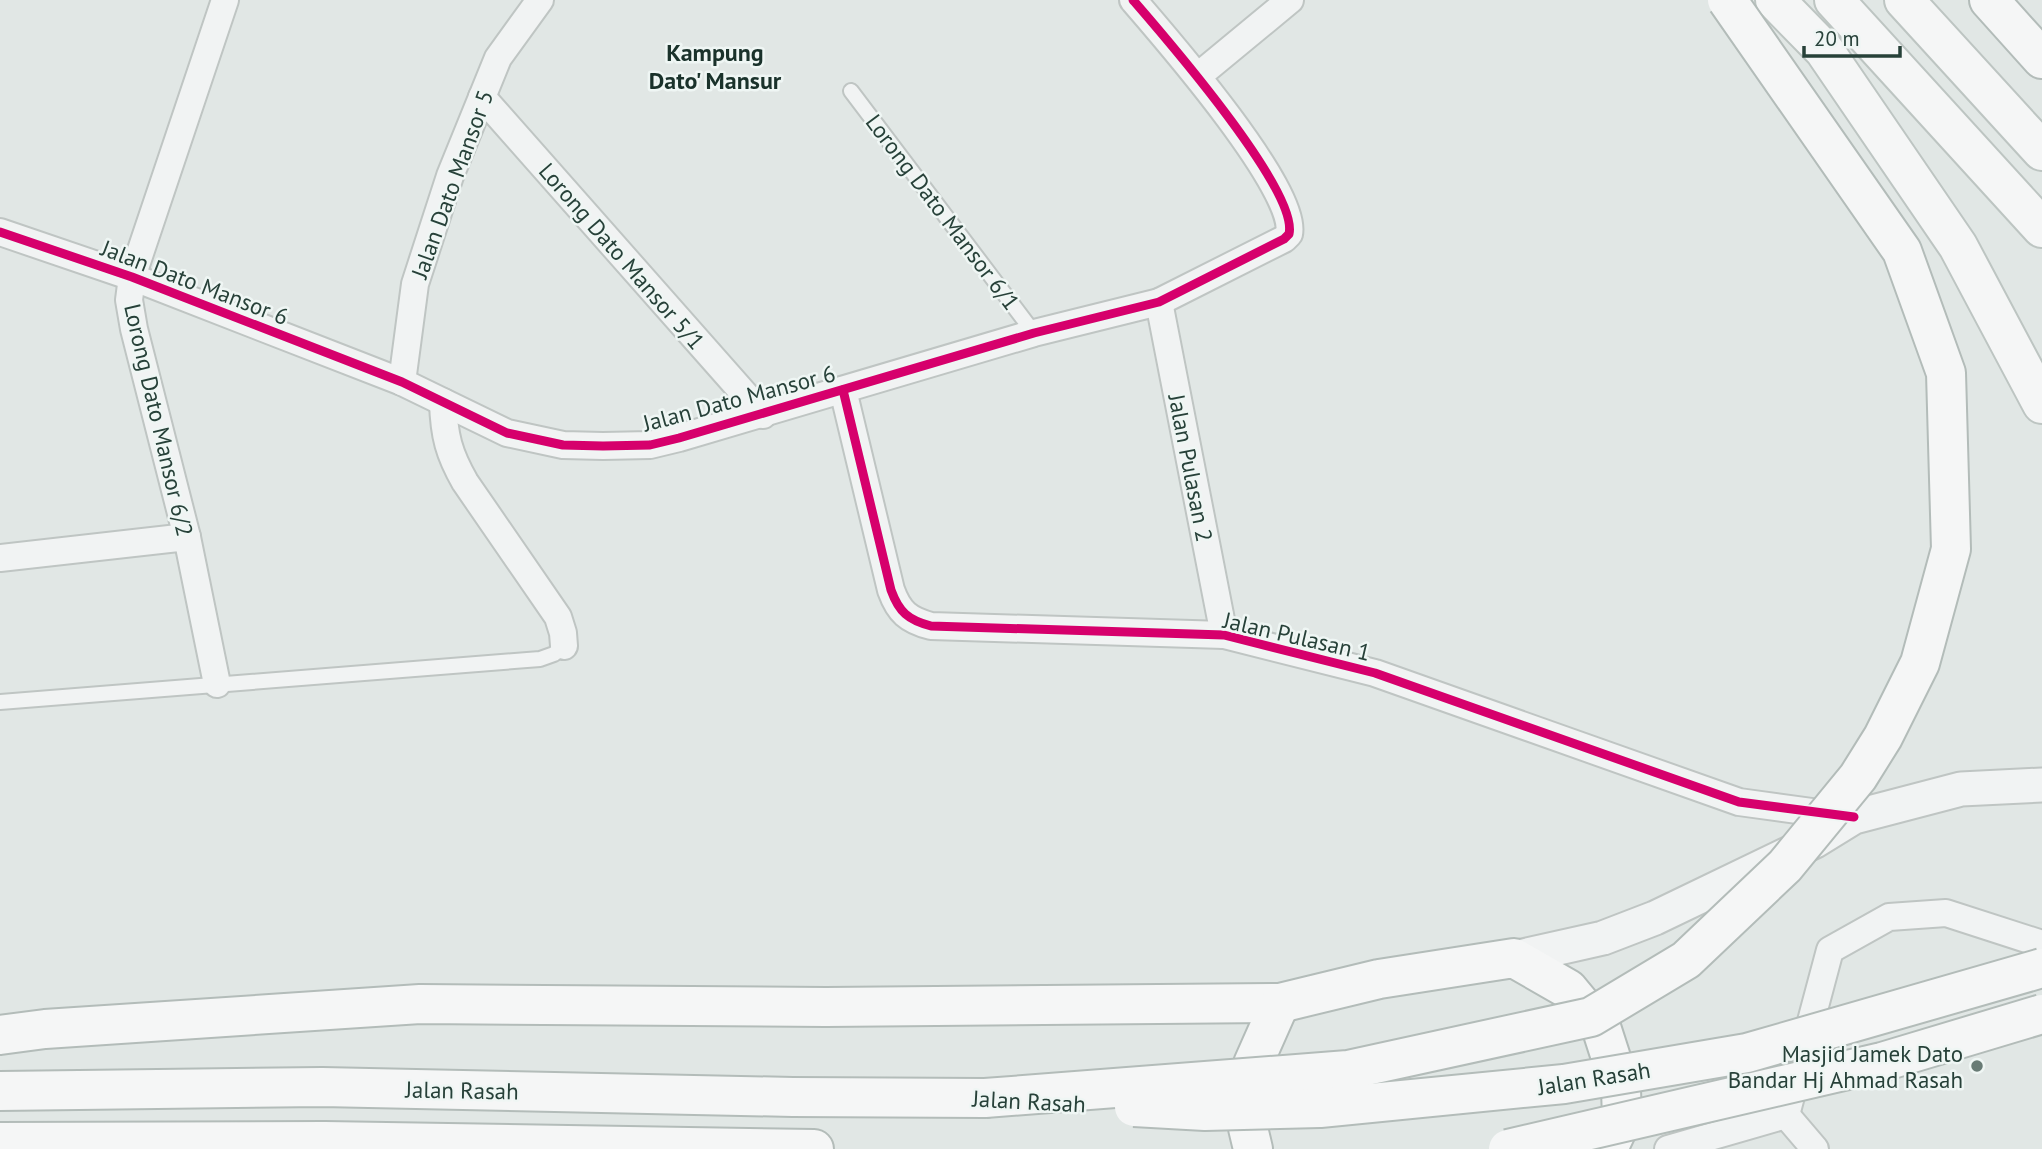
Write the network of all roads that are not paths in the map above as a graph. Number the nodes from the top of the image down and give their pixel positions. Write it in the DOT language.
graph roads {
  1 [pos="225,0"];
  2 [pos="540,0"];
  3 [pos="1133,0"];
  4 [pos="1290,0"];
  5 [pos="1727,0"];
  6 [pos="1775,0"];
  7 [pos="1834,0"];
  8 [pos="1904,0"];
  9 [pos="1989,0"];
  10 [pos="2042,59"];
  11 [pos="1198,76"];
  12 [pos="851,91"];
  13 [pos="482,97"];
  14 [pos="2042,150"];
  15 [pos="2042,228"];
  16 [pos="0,232"];
  17 [pos="132,277"];
  18 [pos="1158,302"];
  19 [pos="1034,333"];
  20 [pos="402,382"];
  21 [pos="843,390"];
  22 [pos="443,402"];
  23 [pos="2042,404"];
  24 [pos="763,415"];
  25 [pos="187,537"];
  26 [pos="0,558"];
  27 [pos="1224,635"];
  28 [pos="564,646"];
  29 [pos="217,684"];
  30 [pos="0,702"];
  31 [pos="2042,785"];
  32 [pos="1854,817"];
  33 [pos="1815,841"];
  34 [pos="2042,944"];
  35 [pos="1514,958"];
  36 [pos="2042,968"];
  37 [pos="1280,1003"];
  38 [pos="2042,1014"];
  39 [pos="1602,1030"];
  40 [pos="0,1035"];
  41 [pos="1621,1089"];
  42 [pos="0,1091"];
  43 [pos="985,1098"];
  44 [pos="1786,1115"];
  45 [pos="0,1142"];
  46 [pos="1693,1142"];
  47 [pos="809,1149"];
  48 [pos="1253,1149"];
  49 [pos="1508,1149"];
  50 [pos="1608,1149"];
  51 [pos="1668,1149"];
  52 [pos="1815,1149"];
  1 -- 17 [label="street, Lorong Dato Mansor 6/2"];
  2 -- 13 [label="street, Jalan Dato Mansor 5"];
  3 -- 11 [label="street"];
  4 -- 11 [label="street"];
  5 -- 43 [label="main road, bridge"];
  6 -- 23 [label="main road"];
  7 -- 15 [label="main road"];
  8 -- 14 [label="main road"];
  9 -- 10 [label="main road"];
  11 -- 18 [label="street, Jalan Dato Mansor 6"];
  12 -- 19 [label="lane, Lorong Dato Mansor 6/1"];
  13 -- 20 [label="street, Jalan Dato Mansor 5"];
  13 -- 24 [label="street, Lorong Dato Mansor 5/1"];
  16 -- 17 [label="street, Jalan Dato Mansor 6"];
  17 -- 20 [label="street, Jalan Dato Mansor 6"];
  17 -- 25 [label="street, Lorong Dato Mansor 6/2"];
  18 -- 19 [label="street, Jalan Dato Mansor 6"];
  18 -- 27 [label="street, Jalan Pulasan 2"];
  19 -- 21 [label="street, Jalan Dato Mansor 6"];
  20 -- 22 [label="street, Jalan Dato Mansor 6"];
  21 -- 24 [label="street, Jalan Dato Mansor 6"];
  21 -- 27 [label="street, Jalan Pulasan 1"];
  22 -- 24 [label="street, Jalan Dato Mansor 6"];
  22 -- 28 [label="street"];
  25 -- 26 [label="street"];
  25 -- 29 [label="street, Lorong Dato Mansor 6/2"];
  27 -- 32 [label="street, Jalan Pulasan 1"];
  28 -- 29 [label="lane"];
  29 -- 30 [label="lane"];
  31 -- 32 [label="street"];
  32 -- 33 [label="street"];
  33 -- 35 [label="street"];
  33 -- 39 [label="street"];
  34 -- 44 [label="street"];
  35 -- 37 [label="main road"];
  35 -- 39 [label="main road"];
  36 -- 43 [label="main road, Jalan Rasah, bridge"];
  37 -- 40 [label="main road"];
  37 -- 48 [label="main road"];
  38 -- 49 [label="main road, Jalan Rasah, bridge"];
  39 -- 41 [label="main road"];
  41 -- 46 [label="street"];
  41 -- 50 [label="main road"];
  42 -- 43 [label="main road, Jalan Rasah"];
  44 -- 46 [label="street"];
  44 -- 52 [label="street"];
  45 -- 47 [label="main road"];
  46 -- 51 [label="street"];
}
